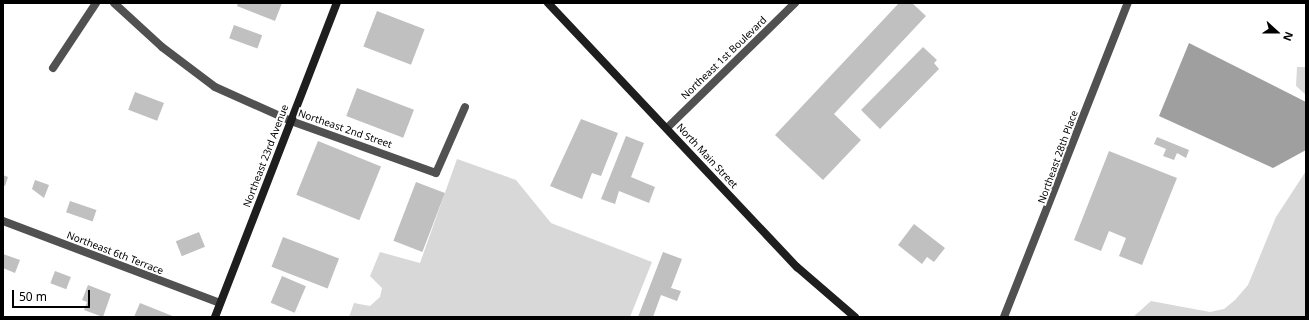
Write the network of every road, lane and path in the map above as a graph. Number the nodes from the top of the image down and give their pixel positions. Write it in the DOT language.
graph roads {
  1 [pos="96,3"];
  2 [pos="114,3"];
  3 [pos="337,3"];
  4 [pos="548,3"];
  5 [pos="796,3"];
  6 [pos="1128,3"];
  7 [pos="54,68"];
  8 [pos="465,107"];
  9 [pos="291,121"];
  10 [pos="668,128"];
  11 [pos="3,221"];
  12 [pos="220,304"];
  13 [pos="215,317"];
  14 [pos="856,317"];
  15 [pos="1004,317"];
  1 -- 7 [label="street"];
  2 -- 9 [label="street, Northeast 2nd Street"];
  3 -- 9 [label="main road, Northeast 23rd Avenue"];
  4 -- 10 [label="main road, North Main Street"];
  5 -- 10 [label="street, Northeast 1st Boulevard"];
  6 -- 15 [label="street, Northeast 28th Place"];
  8 -- 9 [label="street, Northeast 2nd Street"];
  9 -- 12 [label="main road, Northeast 23rd Avenue"];
  10 -- 14 [label="main road, North Main Street"];
  11 -- 12 [label="street, Northeast 6th Terrace"];
  12 -- 13 [label="main road, Northeast 23rd Avenue"];
}
